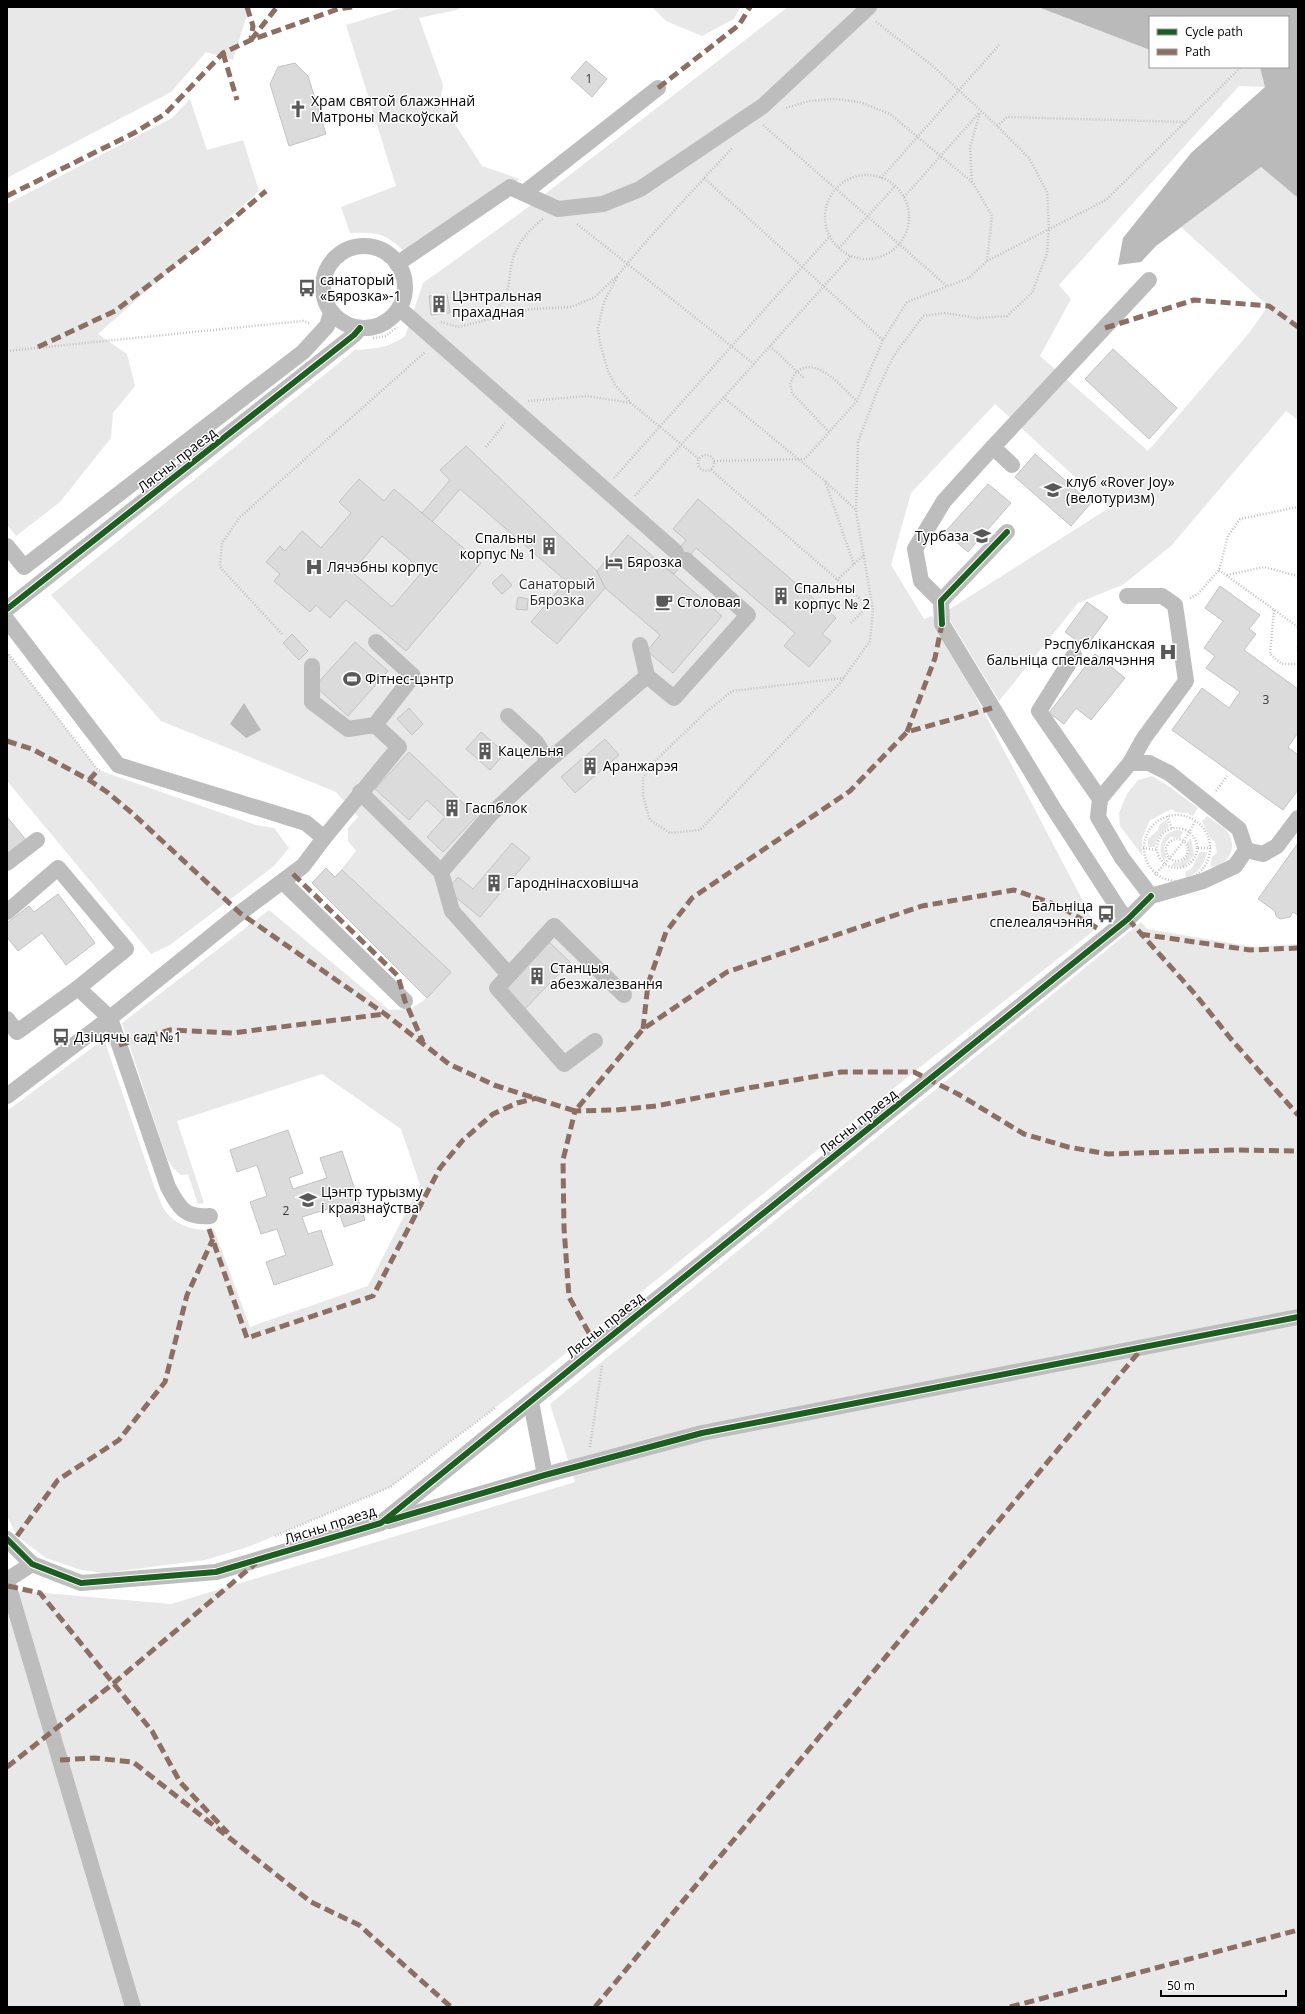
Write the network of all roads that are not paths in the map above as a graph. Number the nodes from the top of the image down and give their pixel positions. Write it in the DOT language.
graph roads {
  1 [pos="867,10"];
  2 [pos="658,88"];
  3 [pos="524,193"];
  4 [pos="398,264"];
  5 [pos="1149,280"];
  6 [pos="404,312"];
  7 [pos="329,319"];
  8 [pos="358,330"];
  9 [pos="993,447"];
  10 [pos="1012,465"];
  11 [pos="1007,532"];
  12 [pos="7,546"];
  13 [pos="1127,596"];
  14 [pos="941,601"];
  15 [pos="7,609"];
  16 [pos="7,620"];
  17 [pos="376,642"];
  18 [pos="640,645"];
  19 [pos="1074,655"];
  20 [pos="312,666"];
  21 [pos="647,676"];
  22 [pos="508,716"];
  23 [pos="375,724"];
  24 [pos="548,761"];
  25 [pos="1130,763"];
  26 [pos="360,792"];
  27 [pos="1100,798"];
  28 [pos="1298,818"];
  29 [pos="324,838"];
  30 [pos="37,840"];
  31 [pos="1246,850"];
  32 [pos="7,863"];
  33 [pos="441,872"];
  34 [pos="283,882"];
  35 [pos="1147,891"];
  36 [pos="7,912"];
  37 [pos="1128,919"];
  38 [pos="509,975"];
  39 [pos="78,988"];
  40 [pos="624,995"];
  41 [pos="405,1001"];
  42 [pos="110,1018"];
  43 [pos="7,1019"];
  44 [pos="595,1041"];
  45 [pos="7,1096"];
  46 [pos="210,1216"];
  47 [pos="1298,1317"];
  48 [pos="531,1402"];
  49 [pos="545,1475"];
  50 [pos="381,1523"];
  51 [pos="7,1539"];
  52 [pos="32,1564"];
  53 [pos="7,1580"];
  54 [pos="133,2007"];
  1 -- 3 [label="street"];
  2 -- 3 [label="street"];
  3 -- 4 [label="street"];
  4 -- 6 [label="street"];
  4 -- 7 [label="street"];
  5 -- 9 [label="street"];
  6 -- 8 [label="street"];
  6 -- 21 [label="street"];
  7 -- 8 [label="street"];
  7 -- 12 [label="street, Лясны праезд"];
  8 -- 15 [label="street, Лясны праезд"];
  9 -- 10 [label="street"];
  9 -- 14 [label="street"];
  11 -- 14 [label="street"];
  13 -- 25 [label="street"];
  14 -- 37 [label="street"];
  16 -- 29 [label="street"];
  17 -- 23 [label="street"];
  18 -- 21 [label="street"];
  19 -- 27 [label="street"];
  20 -- 23 [label="street"];
  21 -- 24 [label="street"];
  22 -- 24 [label="street"];
  23 -- 26 [label="street"];
  24 -- 33 [label="street"];
  25 -- 27 [label="street"];
  25 -- 31 [label="street"];
  26 -- 29 [label="street"];
  26 -- 33 [label="street"];
  27 -- 35 [label="street"];
  28 -- 31 [label="street"];
  29 -- 34 [label="street"];
  30 -- 32 [label="street"];
  31 -- 35 [label="street"];
  33 -- 38 [label="street"];
  34 -- 41 [label="street"];
  34 -- 42 [label="street"];
  35 -- 37 [label="street, Лясны праезд"];
  36 -- 39 [label="street"];
  37 -- 48 [label="street, Лясны праезд"];
  38 -- 40 [label="street"];
  38 -- 44 [label="street"];
  39 -- 42 [label="street"];
  39 -- 43 [label="street"];
  42 -- 45 [label="street"];
  42 -- 46 [label="street"];
  47 -- 49 [label="street"];
  48 -- 49 [label="street"];
  48 -- 50 [label="street, Лясны праезд"];
  49 -- 50 [label="street"];
  50 -- 52 [label="street, Лясны праезд"];
  51 -- 52 [label="street, Лясны праезд"];
  52 -- 53 [label="street"];
  53 -- 54 [label="street"];
}
